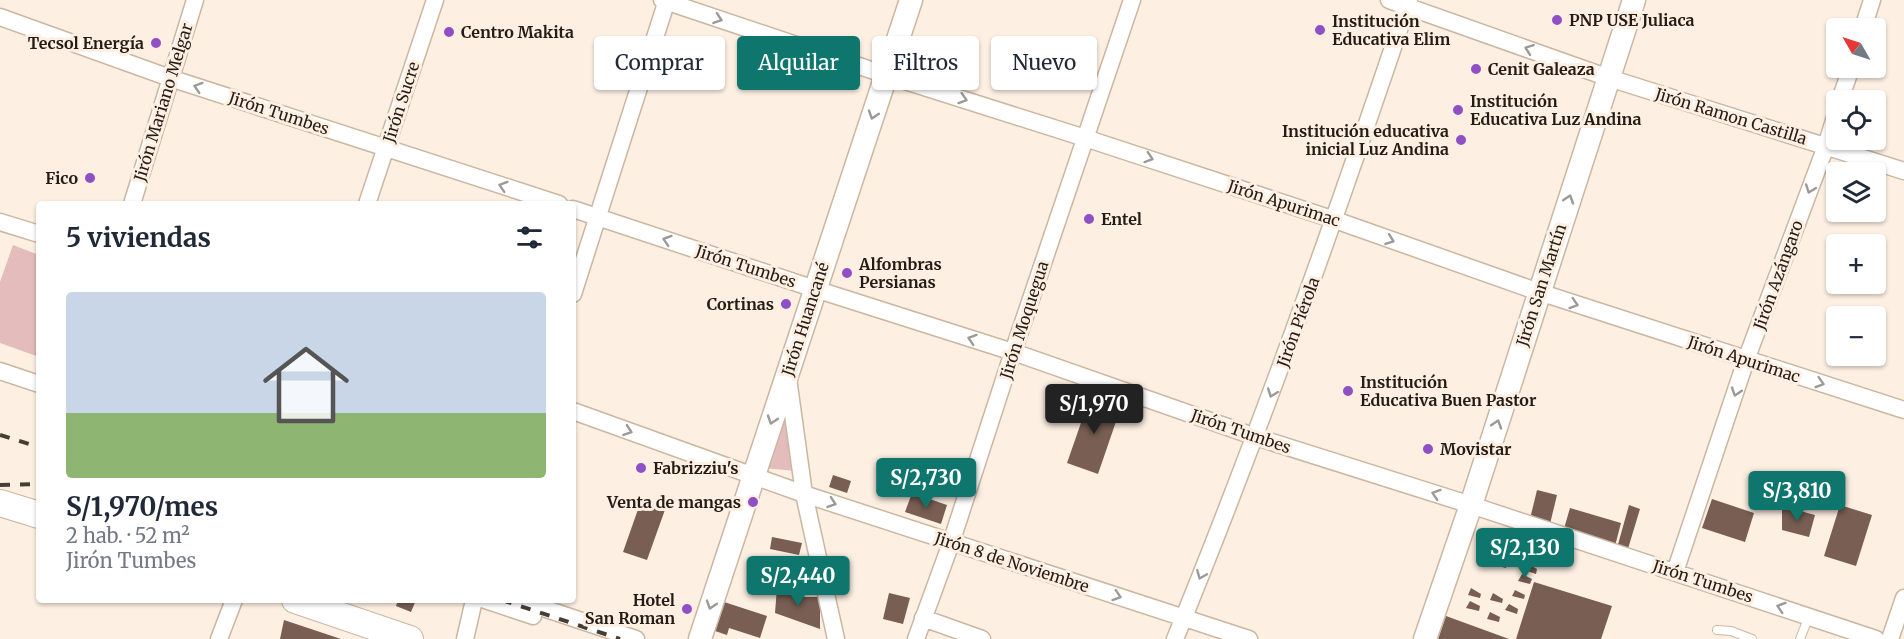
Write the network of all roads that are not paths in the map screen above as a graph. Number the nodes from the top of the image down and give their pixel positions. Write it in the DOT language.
graph roads {
  1 [pos="195,0"];
  2 [pos="435,0"];
  3 [pos="665,0"];
  4 [pos="911,0"];
  5 [pos="1132,0"];
  6 [pos="1389,0"];
  7 [pos="1634,0"];
  8 [pos="1872,0"];
  9 [pos="1408,3"];
  10 [pos="0,17"];
  11 [pos="1866,18"];
  12 [pos="899,36"];
  13 [pos="872,70"];
  14 [pos="170,78"];
  15 [pos="1609,78"];
  16 [pos="881,90"];
  17 [pos="933,90"];
  18 [pos="1085,138"];
  19 [pos="1826,146"];
  20 [pos="386,148"];
  21 [pos="1838,150"];
  22 [pos="1904,171"];
  23 [pos="133,201"];
  24 [pos="368,201"];
  25 [pos="550,201"];
  26 [pos="576,210"];
  27 [pos="598,217"];
  28 [pos="1335,220"];
  29 [pos="0,222"];
  30 [pos="36,233"];
  31 [pos="576,285"];
  32 [pos="815,289"];
  33 [pos="1539,292"];
  34 [pos="1013,352"];
  35 [pos="1746,360"];
  36 [pos="0,371"];
  37 [pos="787,374"];
  38 [pos="36,383"];
  39 [pos="1904,410"];
  40 [pos="576,412"];
  41 [pos="1256,436"];
  42 [pos="754,475"];
  43 [pos="804,494"];
  44 [pos="0,503"];
  45 [pos="1471,505"];
  46 [pos="36,512"];
  47 [pos="951,543"];
  48 [pos="1676,572"];
  49 [pos="1904,598"];
  50 [pos="233,603"];
  51 [pos="304,603"];
  52 [pos="473,603"];
  53 [pos="494,603"];
  54 [pos="528,603"];
  55 [pos="1809,616"];
  56 [pos="923,618"];
  57 [pos="1184,618"];
  58 [pos="1717,630"];
  59 [pos="219,639"];
  60 [pos="410,639"];
  61 [pos="465,639"];
  62 [pos="601,639"];
  63 [pos="636,639"];
  64 [pos="700,639"];
  65 [pos="836,639"];
  66 [pos="916,639"];
  67 [pos="982,639"];
  68 [pos="1175,639"];
  69 [pos="1249,639"];
  70 [pos="1425,639"];
  71 [pos="1752,639"];
  72 [pos="1800,639"];
  73 [pos="1876,639"];
  74 [pos="1890,639"];
  1 -- 14 [label="street, Jirón Mariano Melgar"];
  2 -- 20 [label="street, Jirón Sucre"];
  3 -- 13 [label="street, Jirón Apurimac, one-way"];
  3 -- 27 [label="street"];
  4 -- 12 [label="street, Jirón Huancané"];
  5 -- 18 [label="street, Jirón Moquegua"];
  6 -- 9 [label="street, Jirón Ramon Castilla"];
  7 -- 15 [label="street, Jirón San Martín"];
  8 -- 11 [label="street"];
  15 -- 9 [label="street, Jirón Ramon Castilla, one-way"];
  9 -- 28 [label="street, Jirón Piérola"];
  10 -- 14 [label="street, Jirón Tumbes"];
  20 -- 14 [label="street, Jirón Tumbes, one-way"];
  14 -- 23 [label="street, Jirón Mariano Melgar"];
  15 -- 19 [label="street, Jirón Ramon Castilla"];
  33 -- 15 [label="street, Jirón San Martín, one-way"];
  16 -- 32 [label="street, Jirón Huancané, one-way"];
  17 -- 18 [label="street, Jirón Apurimac, one-way"];
  18 -- 28 [label="street, Jirón Apurimac, one-way"];
  18 -- 34 [label="street, Jirón Moquegua"];
  19 -- 35 [label="street, Jirón Azángaro, one-way"];
  20 -- 24 [label="street, Jirón Sucre"];
  25 -- 20 [label="street, Jirón Tumbes, one-way"];
  21 -- 22 [label="street, Jirón Ramon Castilla"];
  26 -- 27 [label="street, Jirón Tumbes"];
  27 -- 31 [label="street"];
  32 -- 27 [label="street, Jirón Tumbes, one-way"];
  28 -- 33 [label="street, Jirón Apurimac, one-way"];
  28 -- 41 [label="street, Jirón Piérola, one-way"];
  29 -- 30 [label="street"];
  34 -- 32 [label="street, Jirón Tumbes, one-way"];
  32 -- 37 [label="street, Jirón Huancané"];
  33 -- 35 [label="street, Jirón Apurimac, one-way"];
  45 -- 33 [label="street, Jirón San Martín, one-way"];
  34 -- 41 [label="street, Jirón Tumbes"];
  34 -- 47 [label="street, Jirón Moquegua"];
  35 -- 39 [label="street, Jirón Apurimac, one-way"];
  35 -- 48 [label="street, Jirón Azángaro, one-way"];
  36 -- 38 [label="street"];
  37 -- 42 [label="street, Jirón Huancané, one-way"];
  37 -- 43 [label="street"];
  40 -- 42 [label="street, Jirón 8 de Noviembre, one-way"];
  45 -- 41 [label="street, Jirón Tumbes, one-way"];
  41 -- 57 [label="street, Jirón Piérola, one-way"];
  42 -- 43 [label="street, Jirón 8 de Noviembre"];
  42 -- 64 [label="street, Jirón Huancané, one-way"];
  43 -- 47 [label="street, Jirón 8 de Noviembre, one-way"];
  43 -- 65 [label="street"];
  44 -- 46 [label="main road"];
  45 -- 48 [label="street, Jirón Tumbes"];
  45 -- 70 [label="street, Jirón San Martín"];
  47 -- 56 [label="street, Jirón Moquegua"];
  47 -- 57 [label="street, Jirón 8 de Noviembre, one-way"];
  55 -- 48 [label="street, Jirón Tumbes, one-way"];
  49 -- 74 [label="street"];
  50 -- 59 [label="street"];
  51 -- 60 [label="main road"];
  52 -- 61 [label="street"];
  53 -- 62 [label="street"];
  54 -- 63 [label="street"];
  55 -- 72 [label="lane"];
  55 -- 73 [label="street, Jirón Tumbes"];
  56 -- 66 [label="street, Jirón Moquegua"];
  56 -- 67 [label="street"];
  57 -- 68 [label="street, Jirón Piérola"];
  57 -- 69 [label="street, Jirón 8 de Noviembre"];
  58 -- 71 [label="lane"];
}
